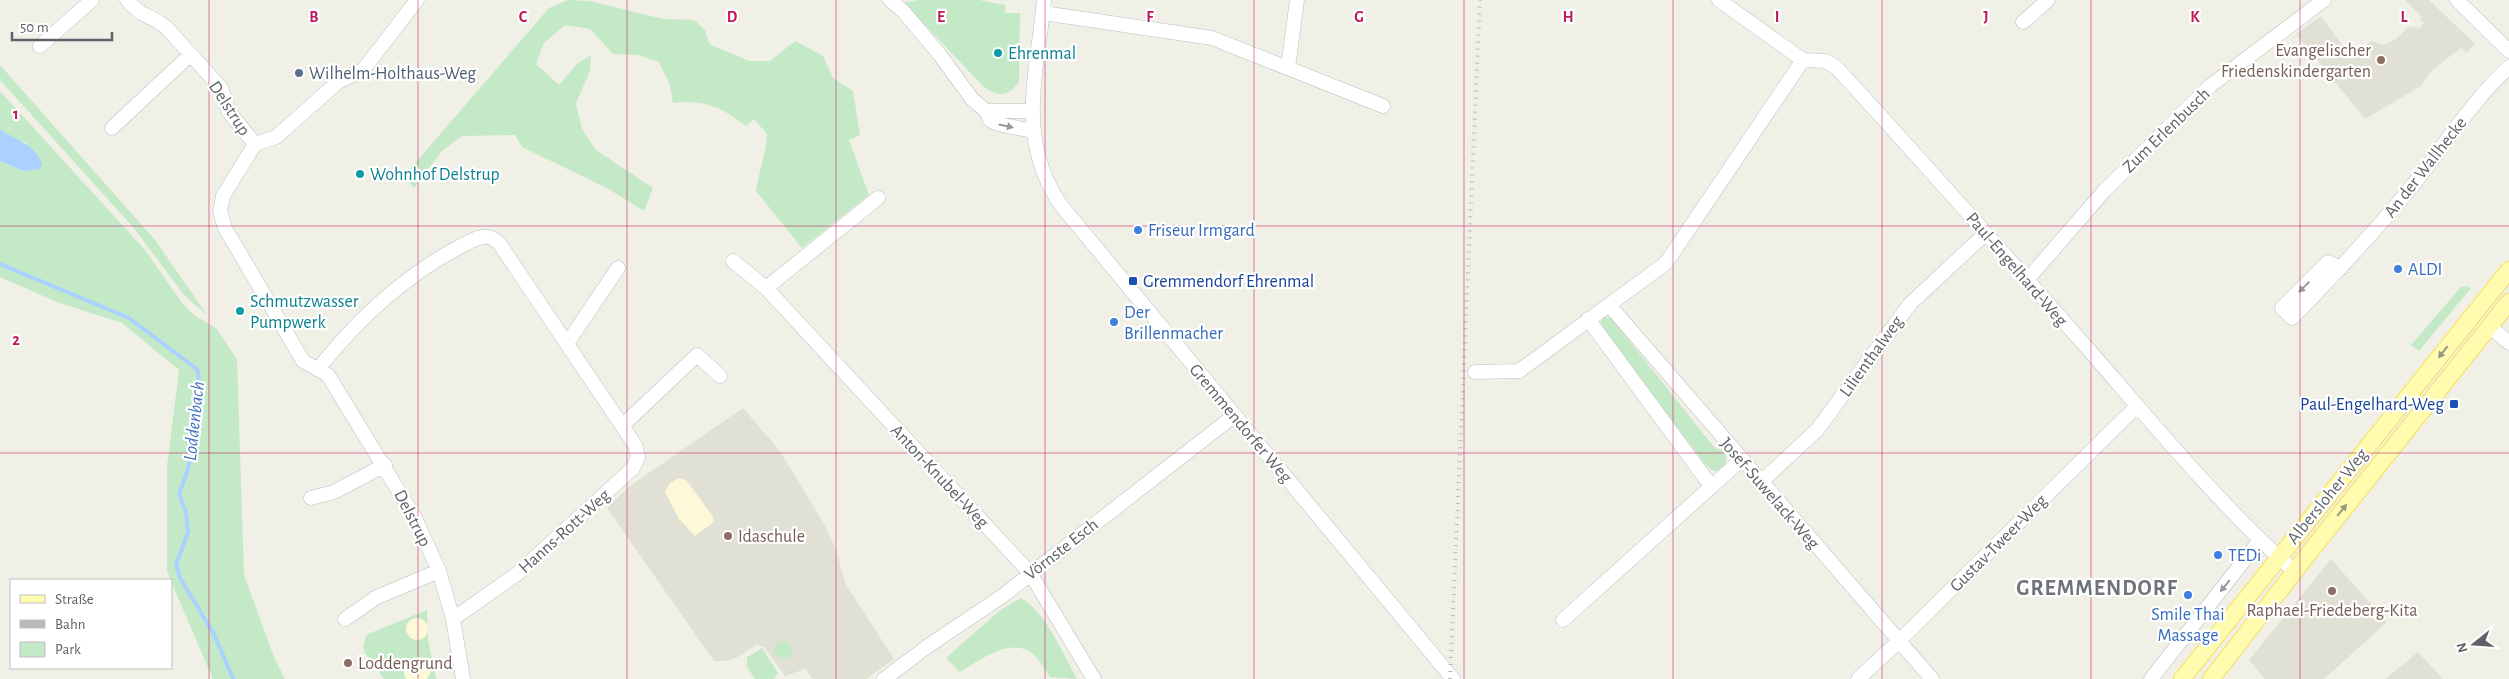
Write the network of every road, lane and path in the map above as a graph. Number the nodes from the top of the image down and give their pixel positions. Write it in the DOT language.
graph roads {
  1 [pos="92,0"];
  2 [pos="127,0"];
  3 [pos="417,0"];
  4 [pos="890,0"];
  5 [pos="1298,0"];
  6 [pos="1719,0"];
  7 [pos="2048,0"];
  8 [pos="2324,0"];
  9 [pos="2457,0"];
  10 [pos="1044,7"];
  11 [pos="2023,22"];
  12 [pos="40,46"];
  13 [pos="2509,51"];
  14 [pos="190,56"];
  15 [pos="1803,60"];
  16 [pos="2509,67"];
  17 [pos="1288,68"];
  18 [pos="1383,106"];
  19 [pos="986,111"];
  20 [pos="1033,111"];
  21 [pos="112,128"];
  22 [pos="1033,131"];
  23 [pos="255,144"];
  24 [pos="878,198"];
  25 [pos="1986,233"];
  26 [pos="734,261"];
  27 [pos="618,268"];
  28 [pos="2341,268"];
  29 [pos="2509,270"];
  30 [pos="2027,280"];
  31 [pos="766,288"];
  32 [pos="2509,302"];
  33 [pos="1610,306"];
  34 [pos="2473,313"];
  35 [pos="1588,319"];
  36 [pos="2490,326"];
  37 [pos="568,342"];
  38 [pos="2509,343"];
  39 [pos="319,368"];
  40 [pos="1475,372"];
  41 [pos="720,376"];
  42 [pos="2137,406"];
  43 [pos="1235,415"];
  44 [pos="623,425"];
  45 [pos="1741,460"];
  46 [pos="385,465"];
  47 [pos="1760,483"];
  48 [pos="1711,486"];
  49 [pos="311,498"];
  50 [pos="2260,540"];
  51 [pos="2278,556"];
  52 [pos="439,571"];
  53 [pos="2294,571"];
  54 [pos="1030,573"];
  55 [pos="345,619"];
  56 [pos="453,619"];
  57 [pos="1563,620"];
  58 [pos="1898,642"];
  59 [pos="463,679"];
  60 [pos="884,679"];
  61 [pos="1094,679"];
  62 [pos="1453,679"];
  63 [pos="1858,679"];
  64 [pos="1932,679"];
  65 [pos="2151,679"];
  66 [pos="2182,679"];
  67 [pos="2211,679"];
  1 -- 12 [label="street"];
  2 -- 14 [label="street, Delstrup"];
  3 -- 23 [label="street"];
  4 -- 19 [label="street"];
  5 -- 17 [label="street"];
  6 -- 15 [label="street, Paul-Engelhard-Weg"];
  7 -- 11 [label="street"];
  8 -- 30 [label="street, Zum Erlenbusch"];
  9 -- 13 [label="street"];
  10 -- 17 [label="street"];
  10 -- 20 [label="street, Gremmendorfer Weg"];
  14 -- 21 [label="street"];
  14 -- 23 [label="street, Delstrup"];
  15 -- 25 [label="street, Paul-Engelhard-Weg"];
  15 -- 33 [label="street"];
  16 -- 28 [label="street, An der Wallhecke"];
  17 -- 18 [label="street"];
  19 -- 20 [label="street"];
  19 -- 22 [label="street, one-way"];
  20 -- 22 [label="street, Gremmendorfer Weg"];
  22 -- 43 [label="street, Gremmendorfer Weg"];
  23 -- 39 [label="street, Delstrup"];
  24 -- 31 [label="street"];
  25 -- 30 [label="street, Paul-Engelhard-Weg"];
  25 -- 47 [label="street, Lilienthalweg"];
  26 -- 31 [label="street, Anton-Knubel-Weg"];
  27 -- 37 [label="street"];
  29 -- 34 [label="main road, Albersloher Weg"];
  30 -- 42 [label="street, Paul-Engelhard-Weg"];
  31 -- 54 [label="street, Anton-Knubel-Weg"];
  32 -- 36 [label="main road, Albersloher Weg"];
  33 -- 35 [label="street"];
  33 -- 45 [label="street, Josef-Suwelack-Weg"];
  34 -- 36 [label="main road"];
  34 -- 51 [label="main road, Albersloher Weg, one-way"];
  35 -- 40 [label="street"];
  35 -- 48 [label="street"];
  36 -- 38 [label="street"];
  53 -- 36 [label="main road, Albersloher Weg, one-way"];
  37 -- 39 [label="street, Hanns-Rott-Weg"];
  37 -- 44 [label="street, Hanns-Rott-Weg"];
  39 -- 46 [label="street, Delstrup"];
  41 -- 44 [label="street"];
  42 -- 50 [label="street, Paul-Engelhard-Weg"];
  42 -- 58 [label="street, Gustav-Tweer-Weg"];
  43 -- 54 [label="street, Vörnste Esch"];
  43 -- 62 [label="street, Gremmendorfer Weg"];
  44 -- 56 [label="street, Hanns-Rott-Weg"];
  45 -- 47 [label="street, Josef-Suwelack-Weg"];
  45 -- 48 [label="street"];
  46 -- 49 [label="street"];
  46 -- 52 [label="street, Delstrup"];
  47 -- 58 [label="street, Josef-Suwelack-Weg"];
  48 -- 57 [label="street"];
  50 -- 51 [label="street, Paul-Engelhard-Weg"];
  50 -- 65 [label="street, Albersloher Weg, one-way"];
  51 -- 53 [label="street, Paul-Engelhard-Weg"];
  51 -- 66 [label="main road, Albersloher Weg"];
  52 -- 55 [label="street"];
  52 -- 56 [label="street, Delstrup"];
  53 -- 67 [label="main road, Albersloher Weg"];
  54 -- 60 [label="street, Vörnste Esch"];
  54 -- 61 [label="street, Anton-Knubel-Weg"];
  56 -- 59 [label="street, Delstrup"];
  58 -- 63 [label="street, Gustav-Tweer-Weg"];
  58 -- 64 [label="street, Josef-Suwelack-Weg"];
}
